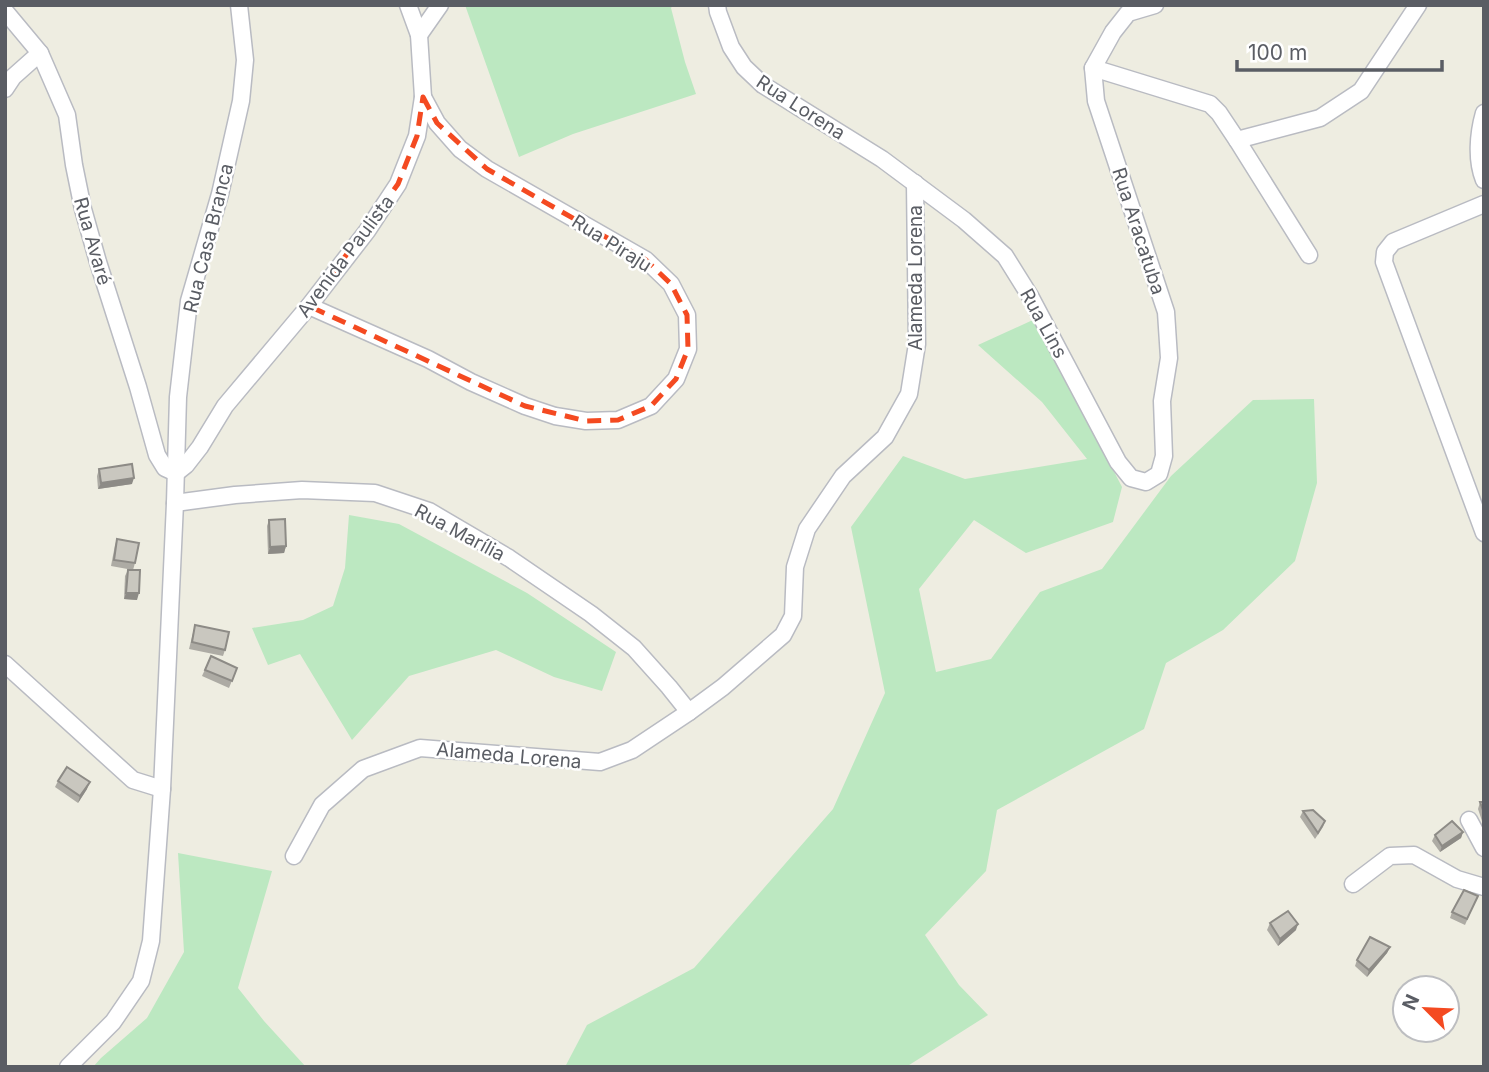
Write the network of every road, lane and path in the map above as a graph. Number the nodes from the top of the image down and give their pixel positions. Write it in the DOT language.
graph roads {
  1 [pos="239,5"];
  2 [pos="408,5"];
  3 [pos="440,5"];
  4 [pos="718,5"];
  5 [pos="1155,5"];
  6 [pos="1418,5"];
  7 [pos="5,11"];
  8 [pos="419,35"];
  9 [pos="40,53"];
  10 [pos="1093,68"];
  11 [pos="5,89"];
  12 [pos="423,97"];
  13 [pos="1484,113"];
  14 [pos="1237,140"];
  15 [pos="1484,180"];
  16 [pos="915,183"];
  17 [pos="1484,204"];
  18 [pos="1309,255"];
  19 [pos="309,306"];
  20 [pos="176,473"];
  21 [pos="1146,482"];
  22 [pos="176,503"];
  23 [pos="1484,533"];
  24 [pos="5,664"];
  25 [pos="689,712"];
  26 [pos="162,789"];
  27 [pos="1469,820"];
  28 [pos="1484,848"];
  29 [pos="294,856"];
  30 [pos="1353,884"];
  31 [pos="1484,887"];
  32 [pos="68,1067"];
  1 -- 20 [label="street, Rua Casa Branca"];
  2 -- 8 [label="street, Avenida Paulista"];
  3 -- 8 [label="street"];
  4 -- 16 [label="street, Rua Lorena"];
  5 -- 10 [label="street"];
  6 -- 14 [label="street"];
  7 -- 9 [label="street, Rua Avaré"];
  8 -- 12 [label="street, Avenida Paulista"];
  9 -- 11 [label="street"];
  9 -- 20 [label="street, Rua Avaré"];
  10 -- 14 [label="street"];
  10 -- 21 [label="street, Rua Aracatuba"];
  12 -- 19 [label="street, Avenida Paulista"];
  12 -- 19 [label="street, Rua Piraju"];
  13 -- 15 [label="street"];
  14 -- 18 [label="street"];
  16 -- 21 [label="street, Rua Lins"];
  16 -- 25 [label="street, Alameda Lorena"];
  17 -- 23 [label="street"];
  19 -- 20 [label="street, Avenida Paulista"];
  20 -- 22 [label="street, Rua Casa Branca"];
  22 -- 25 [label="street, Rua Marília"];
  22 -- 26 [label="street, Rua Casa Branca"];
  24 -- 26 [label="street"];
  25 -- 29 [label="street, Alameda Lorena"];
  26 -- 32 [label="street, Rua Casa Branca"];
  27 -- 28 [label="street"];
  30 -- 31 [label="street"];
}
